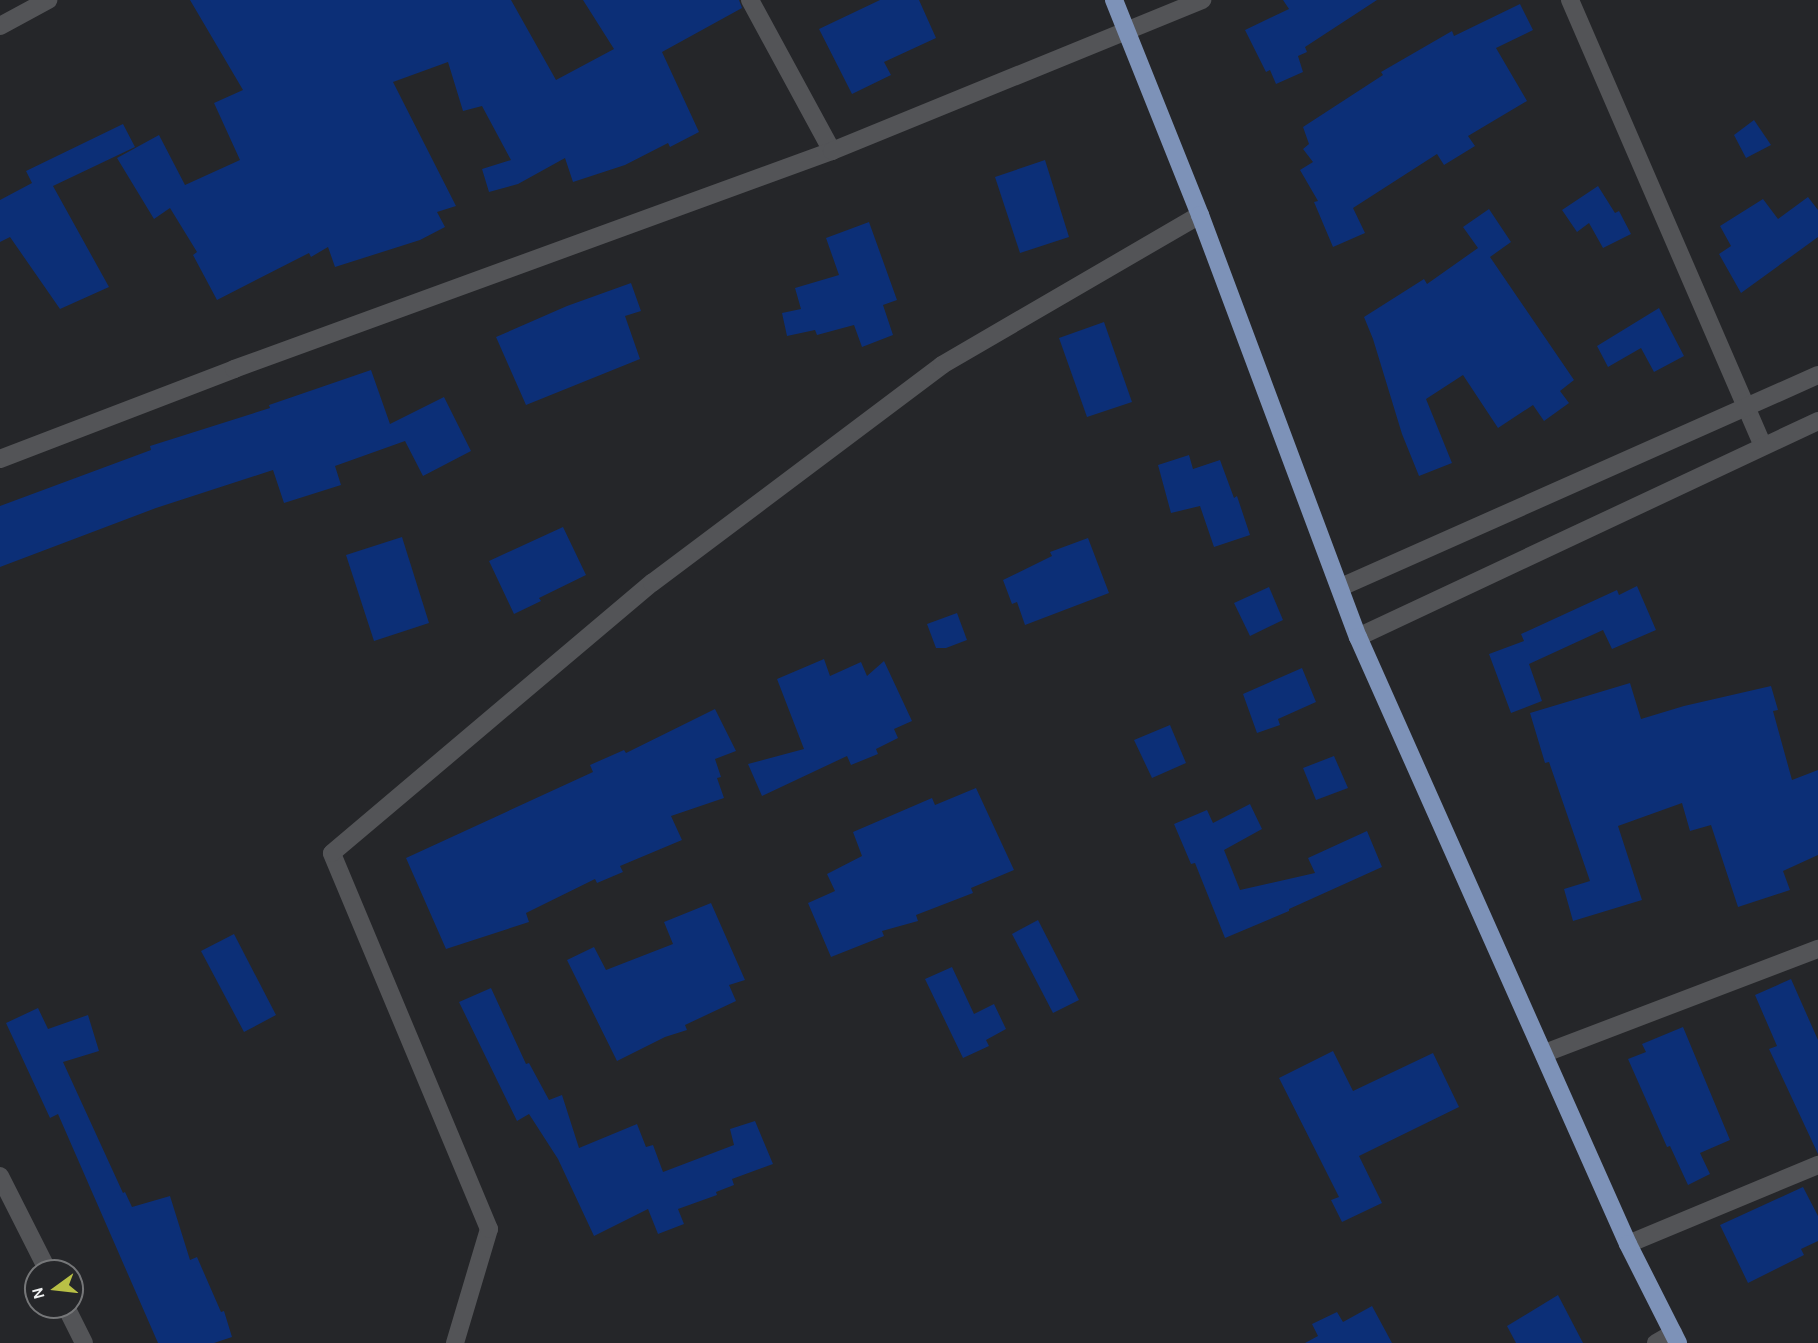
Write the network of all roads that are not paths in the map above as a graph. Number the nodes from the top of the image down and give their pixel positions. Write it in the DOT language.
graph roads {
  1 [pos="48,0"];
  2 [pos="750,0"];
  3 [pos="1114,0"];
  4 [pos="1202,0"];
  5 [pos="1570,0"];
  6 [pos="0,26"];
  7 [pos="1126,33"];
  8 [pos="832,151"];
  9 [pos="1200,215"];
  10 [pos="1818,375"];
  11 [pos="1747,407"];
  12 [pos="1818,421"];
  13 [pos="1763,445"];
  14 [pos="0,459"];
  15 [pos="1341,587"];
  16 [pos="1358,637"];
  17 [pos="1818,949"];
  18 [pos="1545,1053"];
  19 [pos="1818,1165"];
  20 [pos="0,1176"];
  21 [pos="1628,1244"];
  22 [pos="42,1259"];
  23 [pos="72,1319"];
  24 [pos="1676,1338"];
  25 [pos="84,1343"];
  26 [pos="455,1343"];
  27 [pos="1656,1343"];
  1 -- 6 [label="street"];
  2 -- 8 [label="street"];
  3 -- 7 [label="main road"];
  4 -- 7 [label="street"];
  5 -- 11 [label="street"];
  7 -- 8 [label="street"];
  7 -- 9 [label="main road"];
  8 -- 14 [label="street"];
  9 -- 15 [label="main road"];
  9 -- 26 [label="street"];
  10 -- 11 [label="street"];
  11 -- 13 [label="street"];
  11 -- 15 [label="street"];
  12 -- 13 [label="street"];
  13 -- 16 [label="street"];
  15 -- 16 [label="main road"];
  16 -- 18 [label="main road"];
  17 -- 18 [label="street"];
  18 -- 21 [label="main road"];
  19 -- 21 [label="street"];
  20 -- 22 [label="street"];
  21 -- 24 [label="main road"];
  23 -- 25 [label="street"];
  24 -- 27 [label="street"];
}
